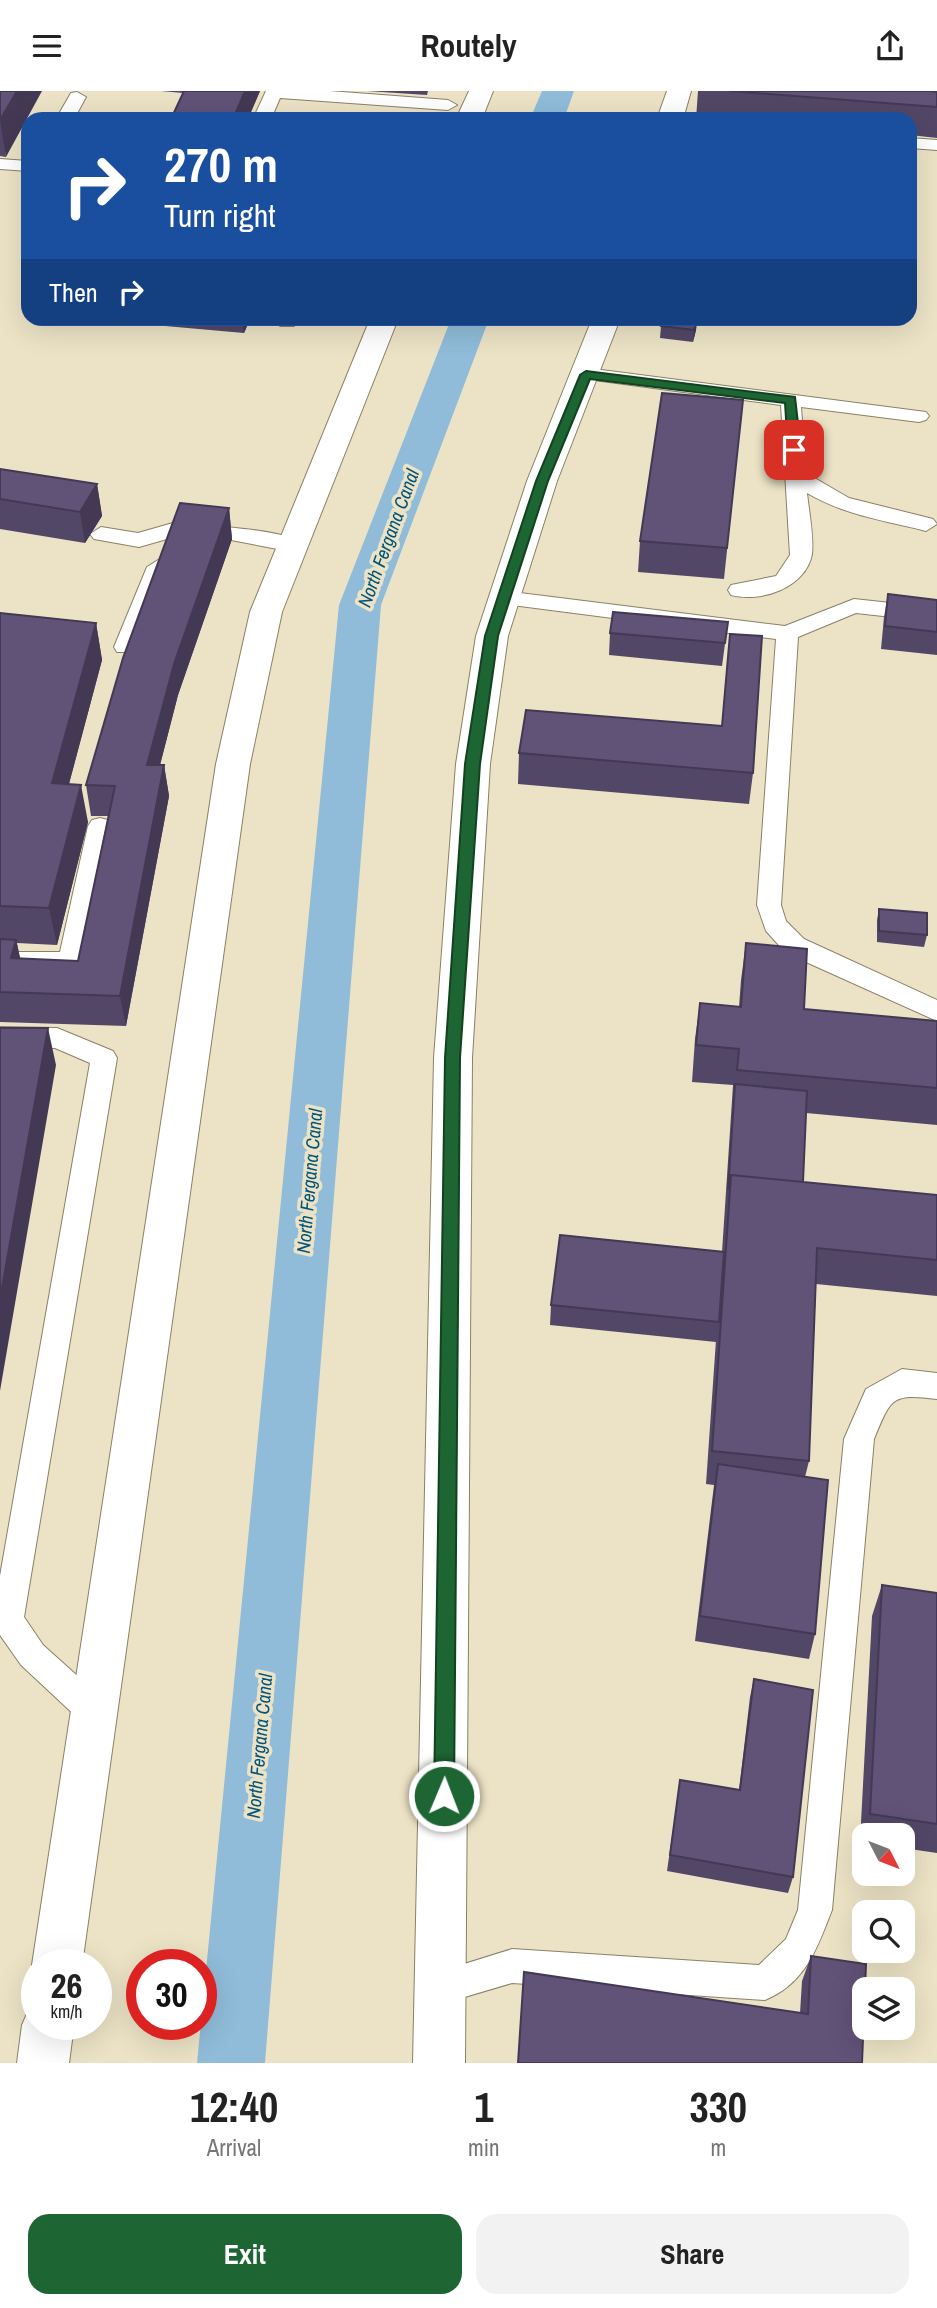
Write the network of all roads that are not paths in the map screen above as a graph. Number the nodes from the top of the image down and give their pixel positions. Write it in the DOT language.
graph roads {
  1 [pos="481,91"];
  2 [pos="679,91"];
  3 [pos="77,97"];
  4 [pos="450,98"];
  5 [pos="69,112"];
  6 [pos="265,112"];
  7 [pos="472,112"];
  8 [pos="672,112"];
  9 [pos="917,144"];
  10 [pos="937,145"];
  11 [pos="0,164"];
  12 [pos="21,166"];
  13 [pos="381,326"];
  14 [pos="604,326"];
  15 [pos="586,375"];
  16 [pos="791,400"];
  17 [pos="919,416"];
  18 [pos="796,475"];
  19 [pos="926,524"];
  20 [pos="173,530"];
  21 [pos="101,534"];
  22 [pos="293,545"];
  23 [pos="738,590"];
  24 [pos="505,598"];
  25 [pos="937,615"];
  26 [pos="787,633"];
  27 [pos="125,647"];
  28 [pos="100,826"];
  29 [pos="0,961"];
  30 [pos="937,1011"];
  31 [pos="0,1037"];
  32 [pos="937,1386"];
  33 [pos="9,1641"];
  34 [pos="92,1710"];
  35 [pos="59,1949"];
  36 [pos="441,1987"];
  37 [pos="46,2040"];
  38 [pos="43,2063"];
  39 [pos="439,2063"];
  1 -- 7 [label="street"];
  2 -- 8 [label="street"];
  3 -- 5 [label="lane"];
  4 -- 6 [label="lane"];
  9 -- 10 [label="lane"];
  11 -- 12 [label="lane"];
  13 -- 22 [label="street"];
  14 -- 15 [label="street"];
  15 -- 16 [label="lane"];
  15 -- 24 [label="street"];
  16 -- 17 [label="lane"];
  16 -- 18 [label="lane"];
  18 -- 19 [label="lane"];
  18 -- 23 [label="lane"];
  20 -- 21 [label="lane"];
  20 -- 22 [label="lane"];
  20 -- 27 [label="lane"];
  22 -- 34 [label="street"];
  24 -- 26 [label="lane"];
  24 -- 36 [label="street"];
  25 -- 26 [label="lane"];
  26 -- 30 [label="lane"];
  28 -- 29 [label="lane"];
  31 -- 33 [label="lane"];
  32 -- 36 [label="lane"];
  33 -- 34 [label="lane"];
  34 -- 35 [label="street"];
  36 -- 39 [label="street"];
  37 -- 38 [label="street"];
}
